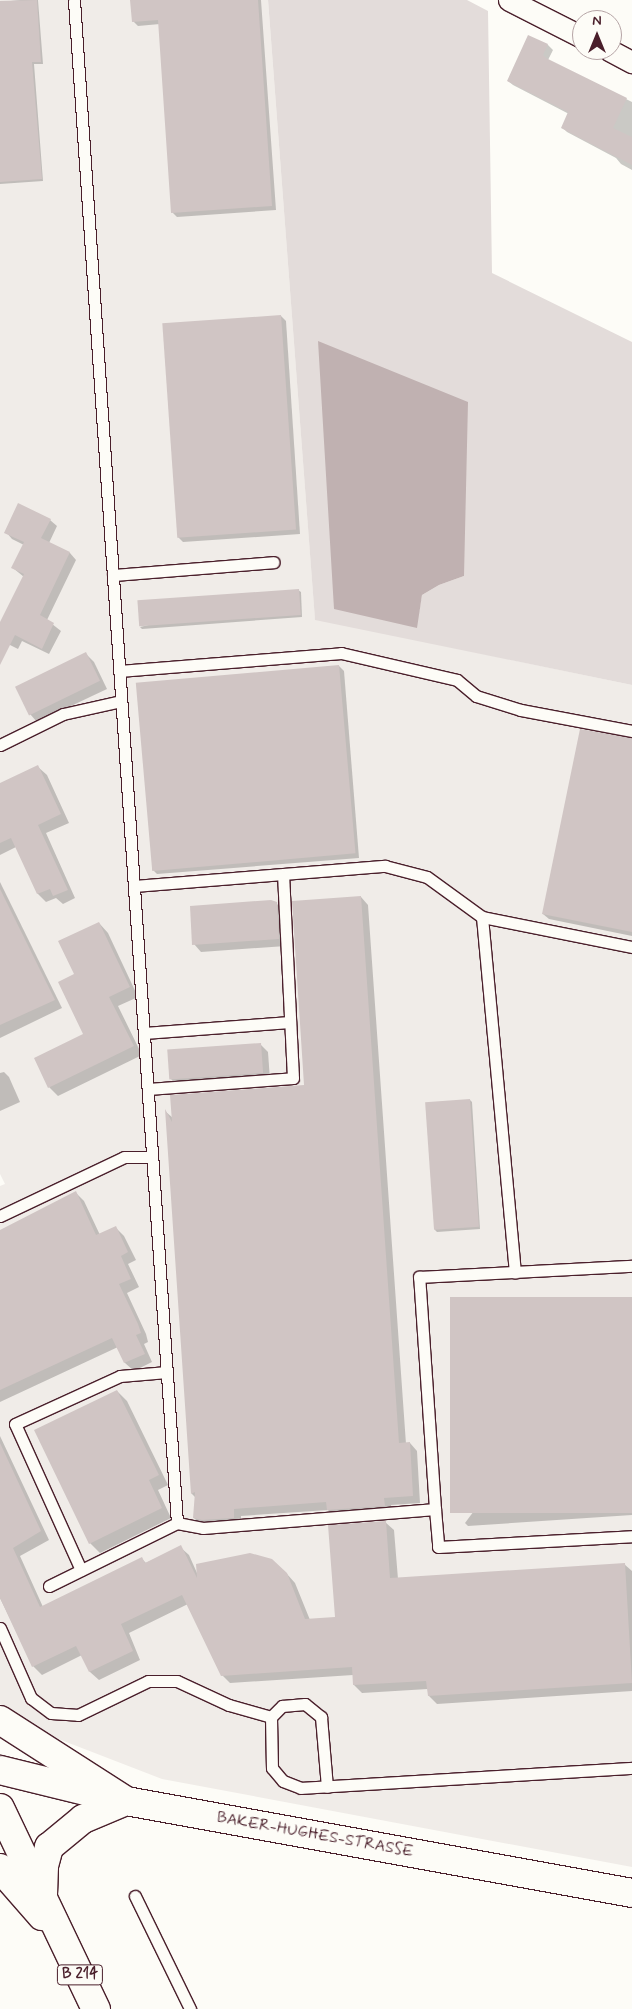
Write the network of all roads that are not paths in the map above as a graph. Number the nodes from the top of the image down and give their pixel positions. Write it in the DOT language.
graph roads {
  1 [pos="74,0"];
  2 [pos="508,0"];
  3 [pos="572,32"];
  4 [pos="273,562"];
  5 [pos="113,575"];
  6 [pos="119,671"];
  7 [pos="122,701"];
  8 [pos="632,731"];
  9 [pos="0,745"];
  10 [pos="283,876"];
  11 [pos="134,886"];
  12 [pos="482,917"];
  13 [pos="632,947"];
  14 [pos="290,1022"];
  15 [pos="144,1033"];
  16 [pos="148,1089"];
  17 [pos="152,1157"];
  18 [pos="0,1216"];
  19 [pos="632,1266"];
  20 [pos="515,1272"];
  21 [pos="167,1372"];
  22 [pos="435,1509"];
  23 [pos="177,1523"];
  24 [pos="632,1536"];
  25 [pos="81,1570"];
  26 [pos="49,1586"];
  27 [pos="0,1628"];
  28 [pos="271,1717"];
  29 [pos="0,1720"];
  30 [pos="632,1768"];
  31 [pos="0,1770"];
  32 [pos="327,1787"];
  33 [pos="126,1800"];
  34 [pos="0,1808"];
  35 [pos="0,1868"];
  36 [pos="632,1893"];
  37 [pos="135,1896"];
  38 [pos="43,1897"];
  39 [pos="63,1940"];
  40 [pos="96,2009"];
  41 [pos="190,2009"];
  1 -- 5 [label="lane"];
  2 -- 3 [label="street"];
  4 -- 5 [label="lane"];
  5 -- 6 [label="lane"];
  6 -- 7 [label="lane"];
  6 -- 8 [label="lane"];
  7 -- 9 [label="lane"];
  7 -- 11 [label="lane"];
  10 -- 11 [label="lane"];
  10 -- 12 [label="lane"];
  10 -- 14 [label="lane"];
  11 -- 15 [label="lane"];
  12 -- 13 [label="lane"];
  12 -- 20 [label="lane"];
  14 -- 15 [label="lane"];
  14 -- 16 [label="lane"];
  15 -- 16 [label="lane"];
  16 -- 17 [label="lane"];
  17 -- 18 [label="lane"];
  17 -- 21 [label="lane"];
  19 -- 20 [label="lane"];
  20 -- 22 [label="lane"];
  21 -- 23 [label="lane"];
  21 -- 25 [label="lane"];
  22 -- 23 [label="lane"];
  22 -- 24 [label="lane"];
  23 -- 25 [label="lane"];
  25 -- 26 [label="lane"];
  27 -- 28 [label="lane"];
  28 -- 32 [label="lane"];
  28 -- 32 [label="lane"];
  29 -- 33 [label="street"];
  30 -- 32 [label="lane"];
  31 -- 33 [label="street, BAKER-HUGHES-STRASSE"];
  33 -- 36 [label="street, BAKER-HUGHES-STRASSE"];
  33 -- 38 [label="street"];
  34 -- 38 [label="street, B 214"];
  35 -- 39 [label="street"];
  37 -- 41 [label="lane"];
  38 -- 39 [label="street, B 214"];
  39 -- 40 [label="street, B 214"];
}
